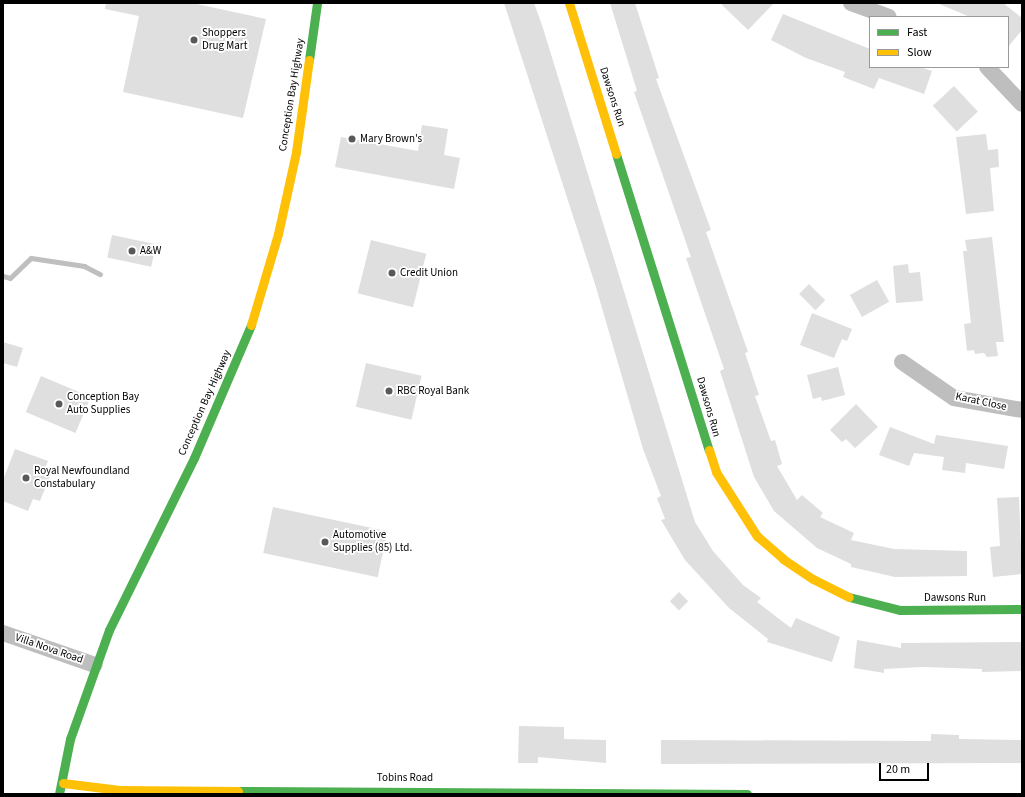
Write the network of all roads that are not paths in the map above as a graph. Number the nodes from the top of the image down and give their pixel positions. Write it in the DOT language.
graph roads {
  1 [pos="317,3"];
  2 [pos="569,3"];
  3 [pos="851,3"];
  4 [pos="886,16"];
  5 [pos="988,68"];
  6 [pos="1022,104"];
  7 [pos="902,362"];
  8 [pos="1022,410"];
  9 [pos="1022,610"];
  10 [pos="3,633"];
  11 [pos="95,664"];
  12 [pos="63,783"];
  13 [pos="59,794"];
  14 [pos="747,794"];
  1 -- 11 [label="street, Conception Bay Highway"];
  2 -- 9 [label="street, Dawsons Run"];
  3 -- 4 [label="street"];
  5 -- 6 [label="street"];
  7 -- 8 [label="street, Karat Close"];
  10 -- 11 [label="street, Villa Nova Road"];
  11 -- 12 [label="street, Conception Bay Highway"];
  12 -- 13 [label="street, Conception Bay Highway"];
  12 -- 14 [label="street, Tobins Road"];
}
